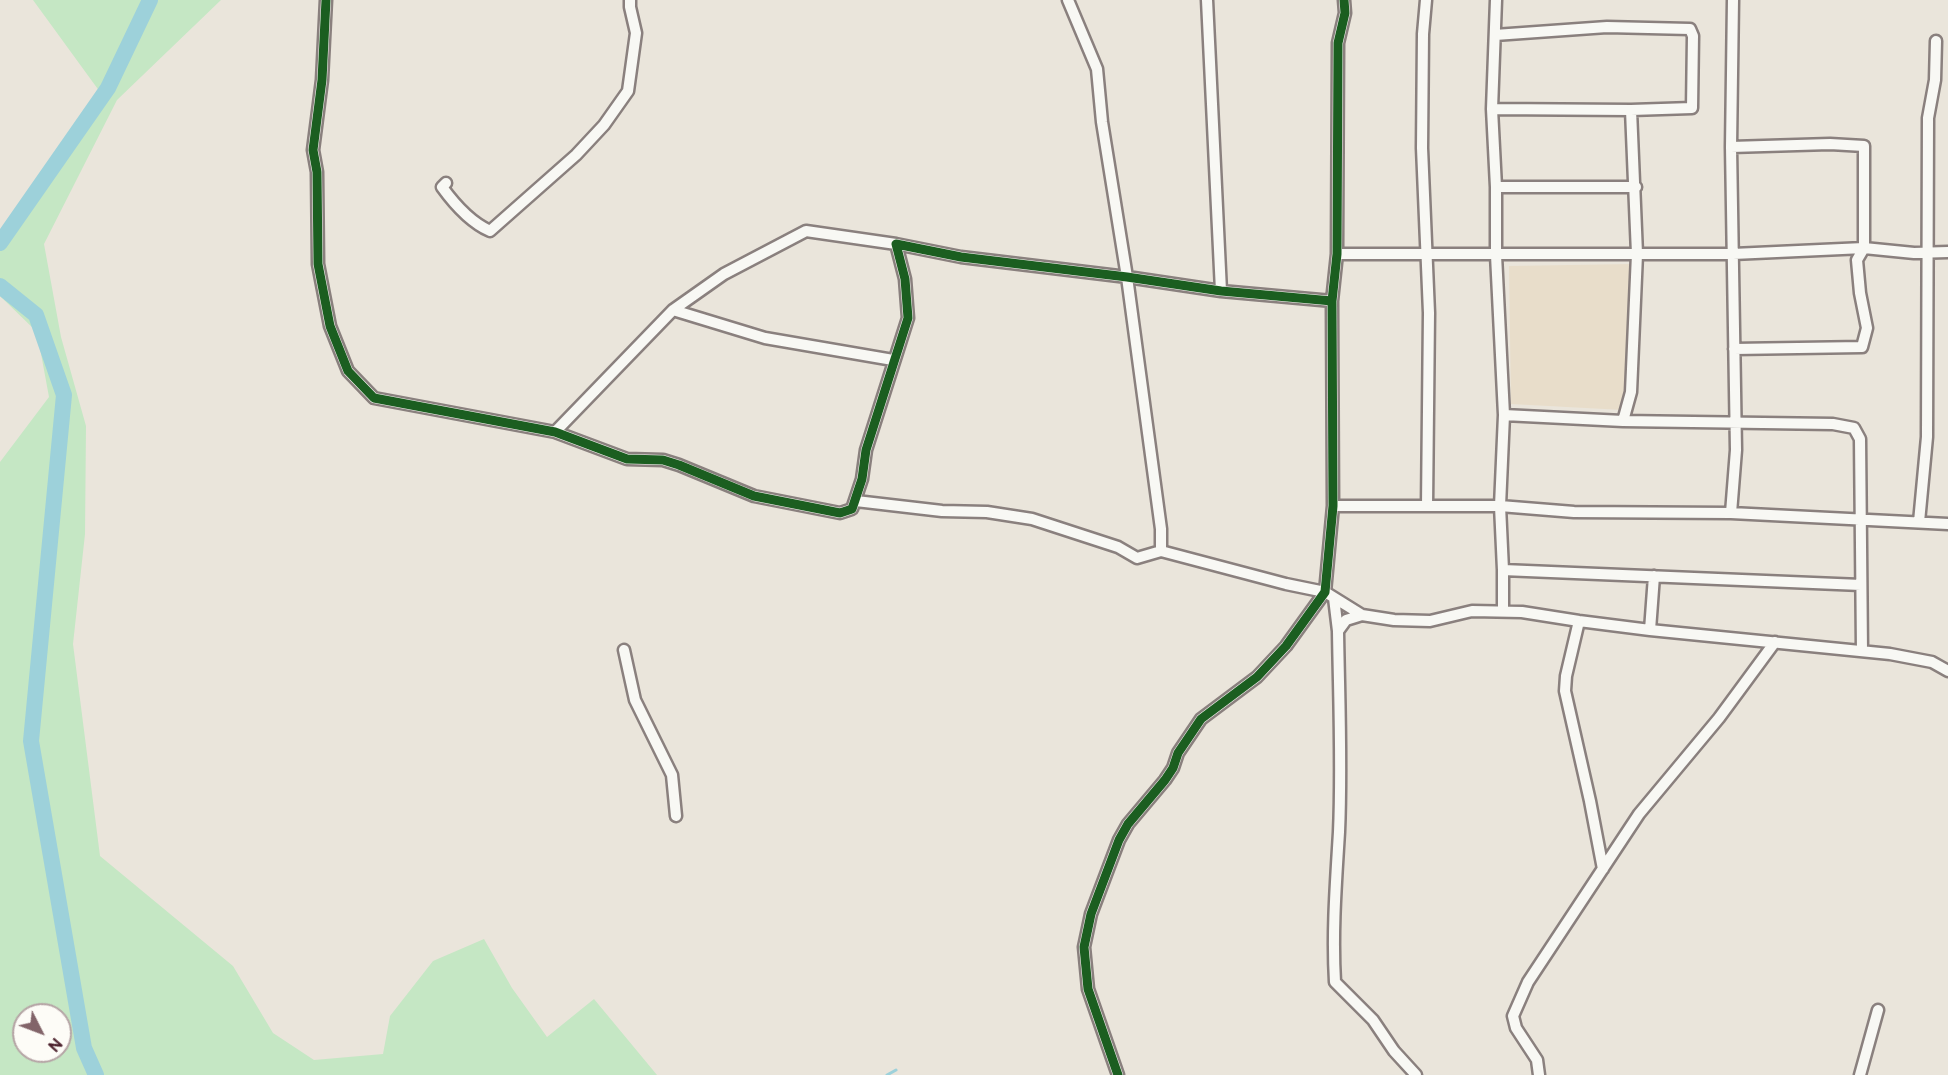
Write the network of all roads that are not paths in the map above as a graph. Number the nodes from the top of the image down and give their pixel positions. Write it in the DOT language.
graph roads {
  1 [pos="326,0"];
  2 [pos="630,0"];
  3 [pos="1068,0"];
  4 [pos="1207,0"];
  5 [pos="1344,0"];
  6 [pos="1426,0"];
  7 [pos="1496,0"];
  8 [pos="1733,0"];
  9 [pos="1495,35"];
  10 [pos="1936,41"];
  11 [pos="1492,109"];
  12 [pos="1631,110"];
  13 [pos="1731,147"];
  14 [pos="446,183"];
  15 [pos="1496,187"];
  16 [pos="1636,187"];
  17 [pos="896,244"];
  18 [pos="1864,248"];
  19 [pos="1927,252"];
  20 [pos="1948,252"];
  21 [pos="1337,254"];
  22 [pos="1428,254"];
  23 [pos="1637,254"];
  24 [pos="1733,254"];
  25 [pos="1496,255"];
  26 [pos="1127,277"];
  27 [pos="1221,291"];
  28 [pos="1332,301"];
  29 [pos="673,310"];
  30 [pos="1734,349"];
  31 [pos="893,360"];
  32 [pos="1504,415"];
  33 [pos="1623,421"];
  34 [pos="1734,422"];
  35 [pos="555,432"];
  36 [pos="856,501"];
  37 [pos="1333,506"];
  38 [pos="1427,506"];
  39 [pos="1500,506"];
  40 [pos="1731,513"];
  41 [pos="1860,518"];
  42 [pos="1919,522"];
  43 [pos="1948,524"];
  44 [pos="1161,551"];
  45 [pos="1503,570"];
  46 [pos="1654,576"];
  47 [pos="1861,585"];
  48 [pos="1329,595"];
  49 [pos="1503,611"];
  50 [pos="1362,615"];
  51 [pos="1579,621"];
  52 [pos="1650,630"];
  53 [pos="1338,631"];
  54 [pos="1775,642"];
  55 [pos="624,650"];
  56 [pos="1862,651"];
  57 [pos="1948,671"];
  58 [pos="676,816"];
  59 [pos="1603,869"];
  60 [pos="1878,1010"];
  61 [pos="1118,1075"];
  62 [pos="1416,1075"];
  63 [pos="1539,1075"];
  64 [pos="1860,1075"];
  1 -- 35 [label="street"];
  2 -- 14 [label="street"];
  3 -- 26 [label="street"];
  4 -- 27 [label="street"];
  5 -- 21 [label="street"];
  6 -- 22 [label="street"];
  7 -- 9 [label="street"];
  8 -- 13 [label="street"];
  9 -- 11 [label="street"];
  9 -- 12 [label="street"];
  10 -- 19 [label="street"];
  11 -- 12 [label="street"];
  11 -- 15 [label="street"];
  12 -- 16 [label="street"];
  13 -- 18 [label="street"];
  13 -- 24 [label="street"];
  15 -- 16 [label="street"];
  15 -- 25 [label="street"];
  16 -- 23 [label="street"];
  17 -- 26 [label="street"];
  17 -- 29 [label="street"];
  17 -- 31 [label="street"];
  18 -- 19 [label="street"];
  18 -- 24 [label="street"];
  18 -- 30 [label="street"];
  19 -- 20 [label="street"];
  19 -- 42 [label="street"];
  21 -- 22 [label="street"];
  21 -- 28 [label="street"];
  22 -- 25 [label="street"];
  22 -- 38 [label="street"];
  23 -- 24 [label="street"];
  23 -- 25 [label="street"];
  23 -- 33 [label="street"];
  24 -- 30 [label="street"];
  25 -- 32 [label="street"];
  26 -- 27 [label="street"];
  26 -- 44 [label="street"];
  27 -- 28 [label="street"];
  28 -- 37 [label="street"];
  29 -- 31 [label="street"];
  29 -- 35 [label="street"];
  30 -- 34 [label="street"];
  31 -- 36 [label="street"];
  32 -- 33 [label="street"];
  32 -- 39 [label="street"];
  33 -- 34 [label="street"];
  34 -- 40 [label="street"];
  34 -- 41 [label="street"];
  35 -- 36 [label="street"];
  36 -- 44 [label="street"];
  37 -- 38 [label="street"];
  37 -- 48 [label="street"];
  38 -- 39 [label="street"];
  39 -- 40 [label="street"];
  39 -- 45 [label="street"];
  40 -- 41 [label="street"];
  41 -- 42 [label="street"];
  41 -- 47 [label="street"];
  42 -- 43 [label="street"];
  44 -- 48 [label="street"];
  45 -- 46 [label="street"];
  45 -- 49 [label="street"];
  46 -- 47 [label="street"];
  46 -- 52 [label="street"];
  47 -- 56 [label="street"];
  48 -- 50 [label="street"];
  48 -- 53 [label="street"];
  48 -- 61 [label="street"];
  49 -- 50 [label="street"];
  49 -- 51 [label="street"];
  50 -- 53 [label="street"];
  51 -- 52 [label="street"];
  51 -- 59 [label="street"];
  52 -- 54 [label="street"];
  53 -- 62 [label="street"];
  54 -- 56 [label="street"];
  54 -- 59 [label="street"];
  55 -- 58 [label="street"];
  56 -- 57 [label="street"];
  59 -- 63 [label="street"];
  60 -- 64 [label="street"];
}
